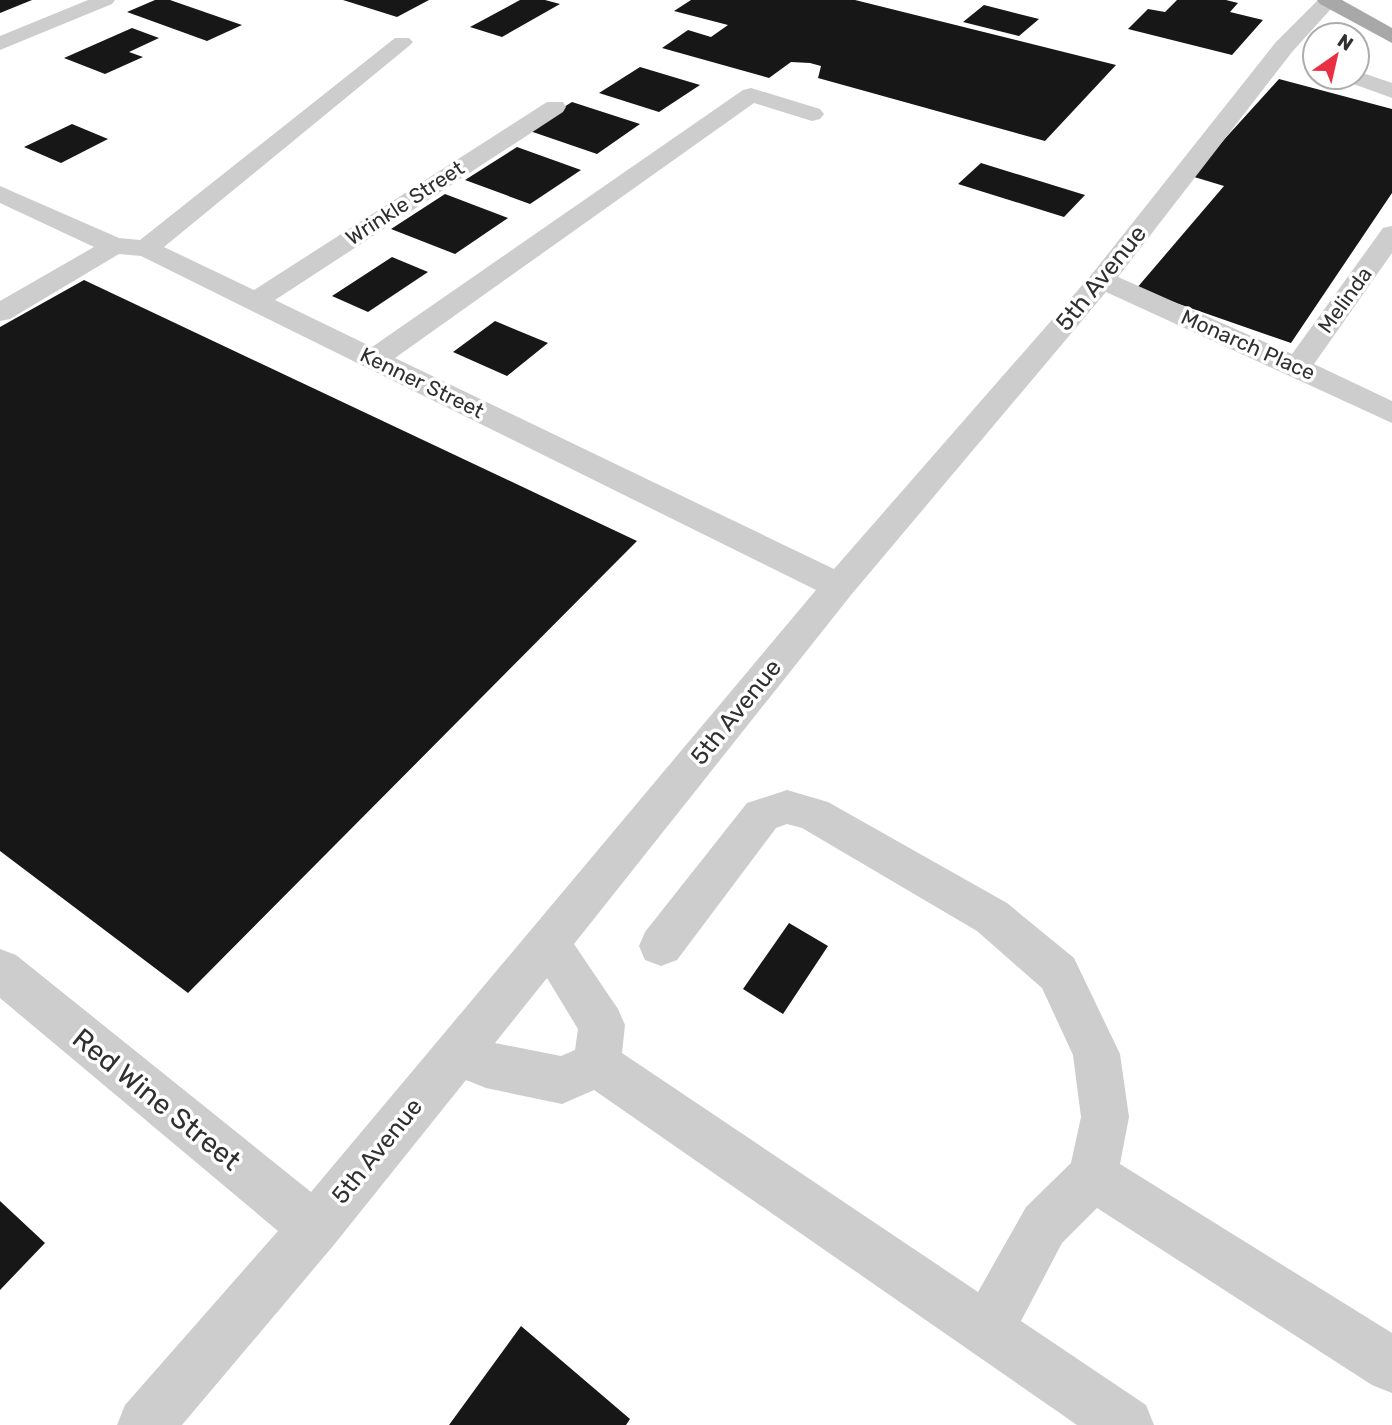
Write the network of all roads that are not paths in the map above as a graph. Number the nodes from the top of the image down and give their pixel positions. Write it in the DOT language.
graph roads {
  1 [pos="105,0"];
  2 [pos="1328,0"];
  3 [pos="1392,37"];
  4 [pos="402,42"];
  5 [pos="0,44"];
  6 [pos="1371,83"];
  7 [pos="1392,92"];
  8 [pos="555,107"];
  9 [pos="813,114"];
  10 [pos="0,194"];
  11 [pos="1392,234"];
  12 [pos="114,246"];
  13 [pos="146,248"];
  14 [pos="1102,280"];
  15 [pos="254,301"];
  16 [pos="0,313"];
  17 [pos="374,359"];
  18 [pos="1297,367"];
  19 [pos="1392,413"];
  20 [pos="839,586"];
  21 [pos="661,946"];
  22 [pos="543,948"];
  23 [pos="0,970"];
  24 [pos="459,1051"];
  25 [pos="597,1064"];
  26 [pos="1093,1176"];
  27 [pos="315,1227"];
  28 [pos="986,1330"];
  29 [pos="1392,1365"];
  30 [pos="145,1425"];
  31 [pos="1126,1425"];
  1 -- 5 [label="street"];
  2 -- 3 [label="main road"];
  2 -- 14 [label="street, 5th Avenue"];
  4 -- 13 [label="street"];
  6 -- 7 [label="street"];
  8 -- 15 [label="street, Wrinkle Street"];
  9 -- 17 [label="street"];
  10 -- 12 [label="street, Kenner Street"];
  11 -- 18 [label="street, Melinda"];
  12 -- 13 [label="street, Kenner Street"];
  12 -- 16 [label="street"];
  13 -- 15 [label="street, Kenner Street"];
  14 -- 18 [label="street, Monarch Place"];
  14 -- 20 [label="street, 5th Avenue"];
  15 -- 17 [label="street, Kenner Street"];
  17 -- 20 [label="street, Kenner Street"];
  18 -- 19 [label="street, Monarch Place"];
  20 -- 22 [label="street, 5th Avenue"];
  21 -- 26 [label="street"];
  22 -- 24 [label="street, 5th Avenue"];
  22 -- 25 [label="street"];
  23 -- 27 [label="street, Red Wine Street"];
  24 -- 25 [label="street"];
  24 -- 27 [label="street, 5th Avenue"];
  25 -- 28 [label="street"];
  26 -- 28 [label="street"];
  26 -- 29 [label="street"];
  27 -- 30 [label="street, 5th Avenue"];
  28 -- 31 [label="street"];
}
